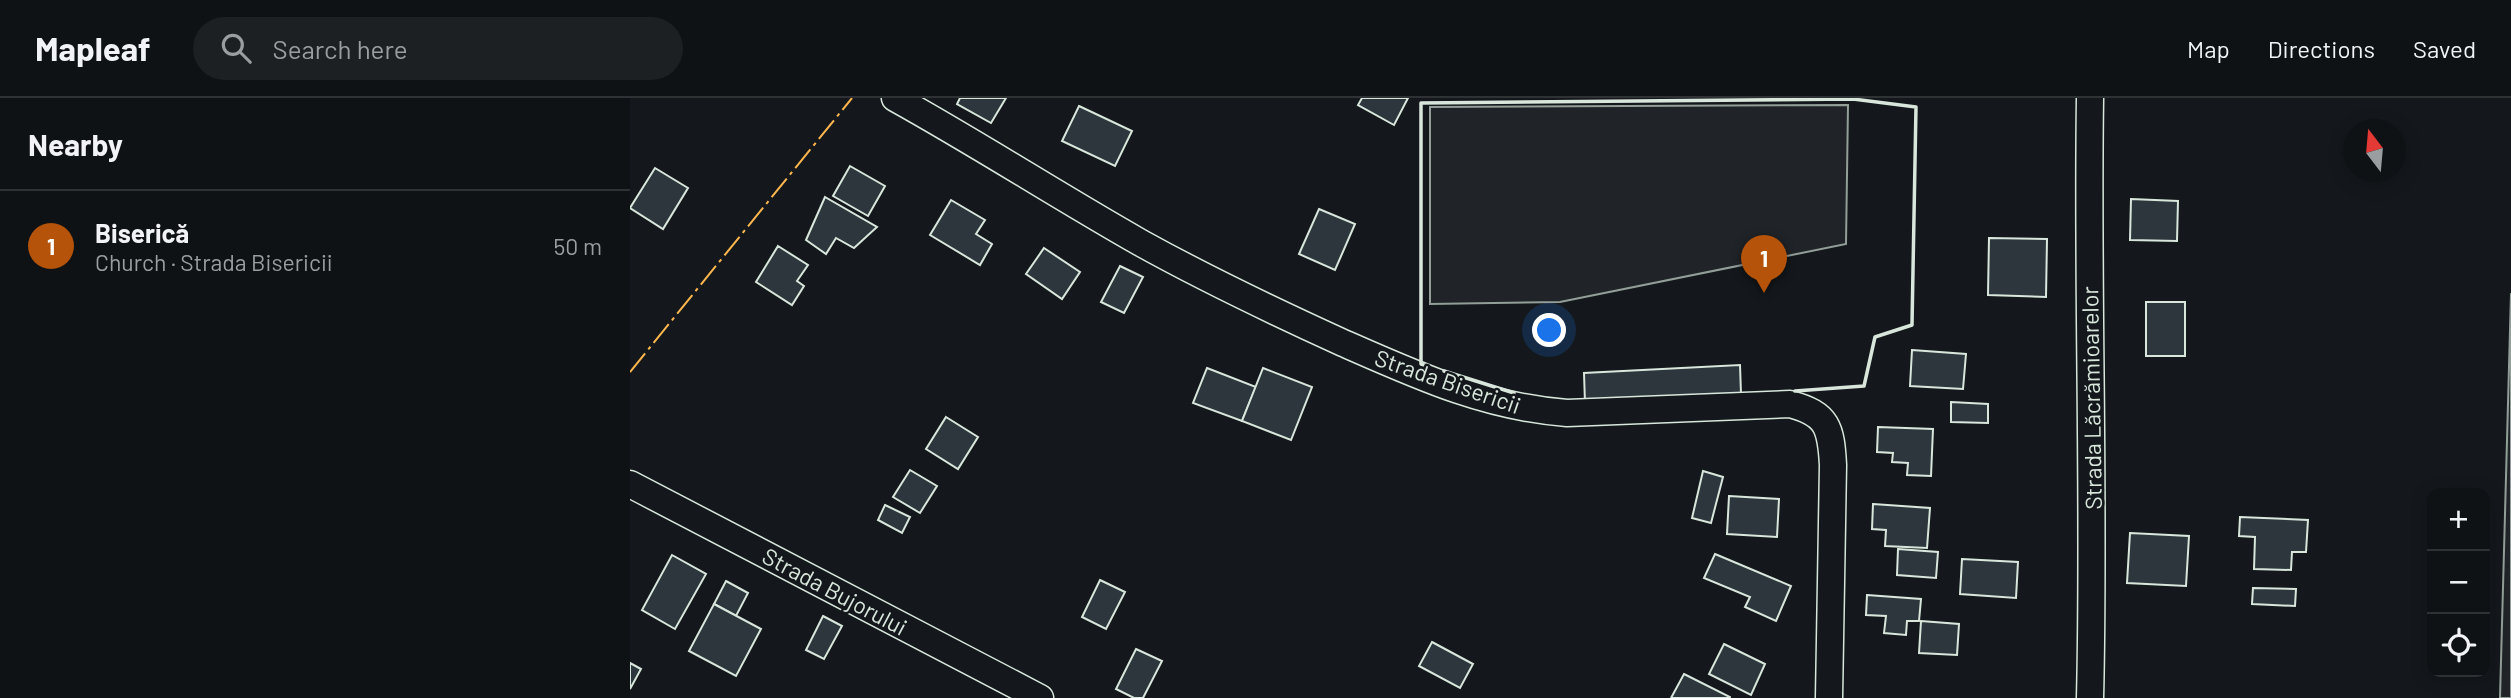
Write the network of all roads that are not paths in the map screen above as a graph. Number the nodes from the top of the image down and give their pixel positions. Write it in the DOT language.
graph roads {
  1 [pos="2090,98"];
  2 [pos="897,99"];
  3 [pos="630,484"];
  4 [pos="1040,698"];
  5 [pos="1829,698"];
  6 [pos="2090,698"];
  1 -- 6 [label="street, Strada Lăcrămioarelor"];
  2 -- 5 [label="street, Strada Bisericii"];
  3 -- 4 [label="street, Strada Bujorului"];
}
